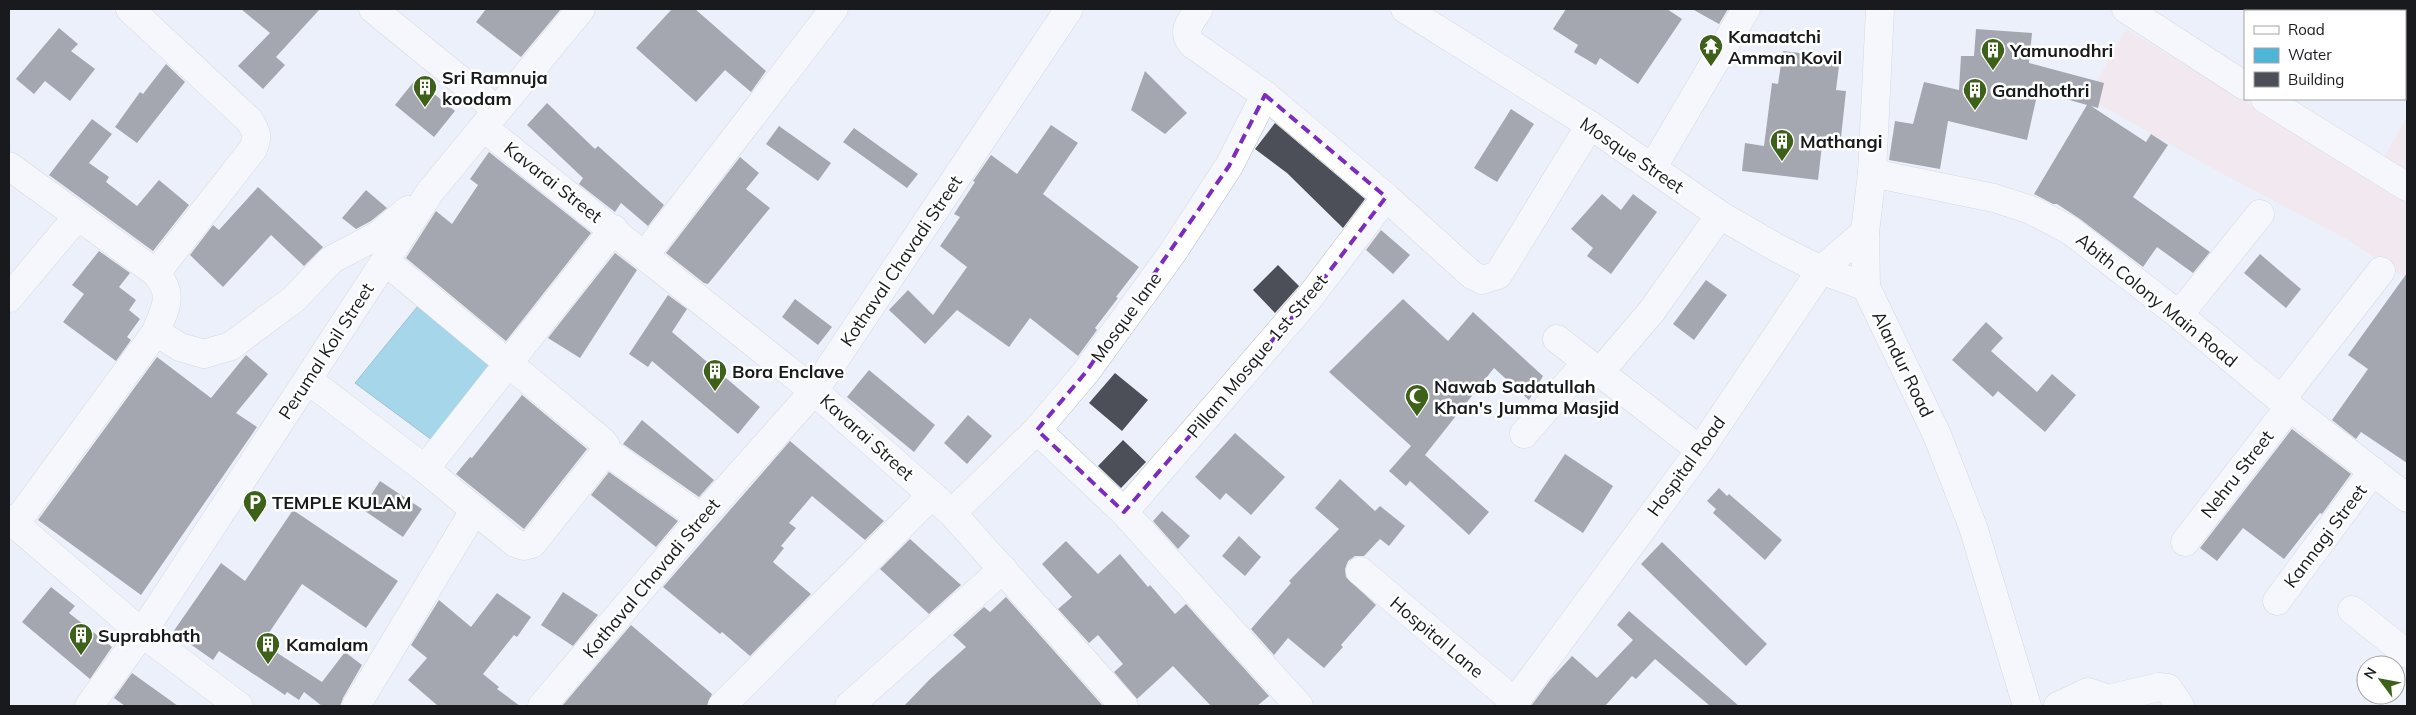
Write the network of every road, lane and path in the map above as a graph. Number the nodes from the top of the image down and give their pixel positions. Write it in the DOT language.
graph roads {
  1 [pos="130,9"];
  2 [pos="581,9"];
  3 [pos="834,9"];
  4 [pos="1070,9"];
  5 [pos="1199,9"];
  6 [pos="1405,9"];
  7 [pos="1746,9"];
  8 [pos="1880,9"];
  9 [pos="2126,9"];
  10 [pos="375,10"];
  11 [pos="2244,85"];
  12 [pos="1265,96"];
  13 [pos="2267,100"];
  14 [pos="491,119"];
  15 [pos="1590,125"];
  16 [pos="9,166"];
  17 [pos="1653,167"];
  18 [pos="1872,173"];
  19 [pos="2407,187"];
  20 [pos="430,192"];
  21 [pos="1386,197"];
  22 [pos="2260,214"];
  23 [pos="1720,215"];
  24 [pos="77,217"];
  25 [pos="614,229"];
  26 [pos="1866,232"];
  27 [pos="645,255"];
  28 [pos="385,261"];
  29 [pos="1821,270"];
  30 [pos="2381,270"];
  31 [pos="156,273"];
  32 [pos="1866,287"];
  33 [pos="9,298"];
  34 [pos="2179,315"];
  35 [pos="156,332"];
  36 [pos="1557,340"];
  37 [pos="508,364"];
  38 [pos="1599,373"];
  39 [pos="308,380"];
  40 [pos="814,391"];
  41 [pos="2285,403"];
  42 [pos="1037,430"];
  43 [pos="1524,434"];
  44 [pos="1700,450"];
  45 [pos="606,451"];
  46 [pos="425,469"];
  47 [pos="2373,471"];
  48 [pos="932,495"];
  49 [pos="2406,495"];
  50 [pos="474,511"];
  51 [pos="952,512"];
  52 [pos="1124,512"];
  53 [pos="701,518"];
  54 [pos="12,521"];
  55 [pos="2185,542"];
  56 [pos="1003,569"];
  57 [pos="1360,571"];
  58 [pos="2277,601"];
  59 [pos="2352,610"];
  60 [pos="142,633"];
  61 [pos="2407,654"];
  62 [pos="1513,704"];
  63 [pos="89,706"];
  64 [pos="239,706"];
  65 [pos="356,706"];
  66 [pos="542,706"];
  67 [pos="722,706"];
  68 [pos="849,706"];
  69 [pos="1124,706"];
  70 [pos="1299,706"];
  71 [pos="2027,706"];
  72 [pos="2058,706"];
  73 [pos="2180,706"];
  1 -- 31 [label="street"];
  2 -- 14 [label="street, Perumal Koil Street"];
  3 -- 27 [label="street"];
  4 -- 40 [label="street, Kothaval Chavadi Street"];
  5 -- 12 [label="street"];
  6 -- 15 [label="street, Mosque Street"];
  7 -- 17 [label="street"];
  8 -- 18 [label="street, Alandur Road"];
  9 -- 11 [label="street"];
  10 -- 14 [label="street, Kavarai Street"];
  12 -- 21 [label="street"];
  12 -- 42 [label="street, Mosque lane"];
  13 -- 19 [label="street"];
  14 -- 20 [label="street, Perumal Koil Street"];
  14 -- 25 [label="street, Kavarai Street"];
  15 -- 17 [label="street, Mosque Street"];
  15 -- 21 [label="street"];
  16 -- 24 [label="street"];
  17 -- 23 [label="street, Mosque Street"];
  18 -- 26 [label="street, Alandur Road"];
  18 -- 34 [label="street, Abith Colony Main Road"];
  20 -- 28 [label="street, Perumal Koil Street"];
  20 -- 35 [label="street"];
  21 -- 52 [label="street, Pillam Mosque 1st Street"];
  22 -- 34 [label="street"];
  23 -- 29 [label="street, Mosque Street"];
  23 -- 38 [label="street"];
  24 -- 31 [label="street"];
  24 -- 33 [label="street"];
  25 -- 27 [label="street, Kavarai Street"];
  25 -- 37 [label="street"];
  26 -- 29 [label="street, Hospital Road"];
  26 -- 32 [label="street, Alandur Road"];
  27 -- 40 [label="street, Kavarai Street"];
  28 -- 37 [label="street"];
  28 -- 39 [label="street, Perumal Koil Street"];
  29 -- 32 [label="street, Mosque Street"];
  29 -- 44 [label="street, Hospital Road"];
  30 -- 41 [label="street, Nehru Street"];
  31 -- 35 [label="street"];
  32 -- 71 [label="street, Alandur Road"];
  34 -- 41 [label="street, Abith Colony Main Road"];
  35 -- 54 [label="street"];
  36 -- 38 [label="street"];
  37 -- 45 [label="street"];
  37 -- 46 [label="street"];
  38 -- 43 [label="street"];
  38 -- 44 [label="street"];
  39 -- 46 [label="street"];
  39 -- 60 [label="street, Perumal Koil Street"];
  40 -- 48 [label="street, Kavarai Street"];
  40 -- 53 [label="street, Kothaval Chavadi Street"];
  41 -- 47 [label="street, Abith Colony Main Road"];
  41 -- 55 [label="street, Nehru Street"];
  42 -- 51 [label="street, Mosque lane"];
  42 -- 52 [label="street"];
  44 -- 62 [label="street, Hospital Road"];
  45 -- 50 [label="street"];
  45 -- 53 [label="street"];
  46 -- 50 [label="street"];
  47 -- 49 [label="street, Abith Colony Main Road"];
  47 -- 58 [label="street, Kannagi Street"];
  48 -- 51 [label="street, Kavarai Street"];
  48 -- 67 [label="street"];
  50 -- 65 [label="street"];
  51 -- 56 [label="street, Kavarai Street"];
  52 -- 70 [label="street"];
  53 -- 66 [label="street, Kothaval Chavadi Street"];
  54 -- 60 [label="street"];
  56 -- 68 [label="street"];
  56 -- 69 [label="street, Kavarai Street"];
  57 -- 62 [label="street, Hospital Lane"];
  59 -- 61 [label="street"];
  60 -- 63 [label="street, Perumal Koil Street"];
  60 -- 64 [label="street"];
  72 -- 73 [label="street"];
}
